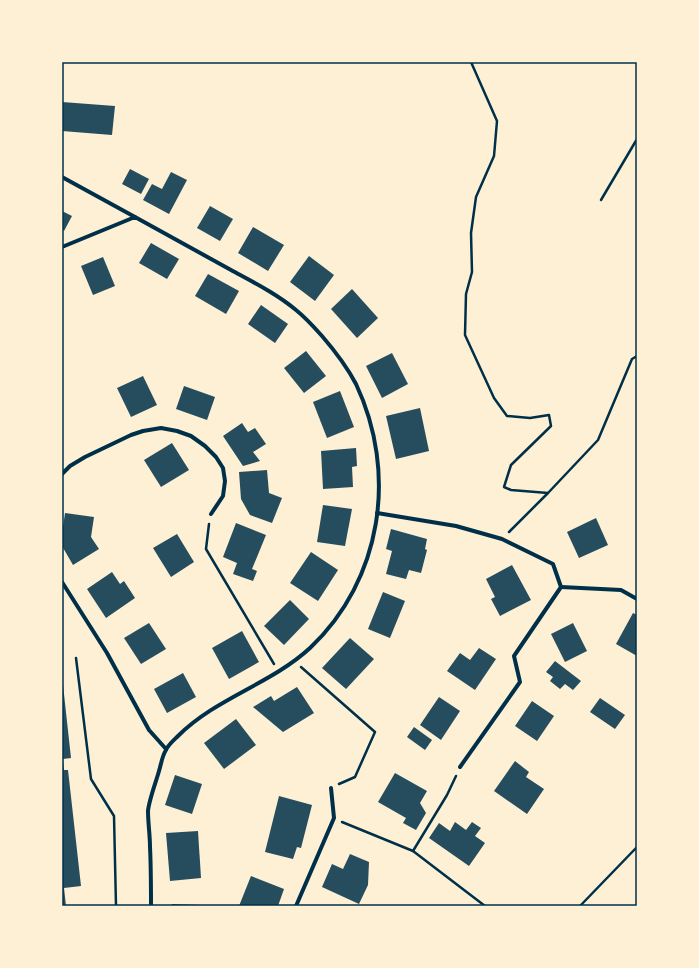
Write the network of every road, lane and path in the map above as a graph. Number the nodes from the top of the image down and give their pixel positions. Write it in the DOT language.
graph roads {
  1 [pos="471,62"];
  2 [pos="637,138"];
  3 [pos="62,177"];
  4 [pos="601,200"];
  5 [pos="135,217"];
  6 [pos="62,248"];
  7 [pos="637,356"];
  8 [pos="62,474"];
  9 [pos="548,493"];
  10 [pos="377,513"];
  11 [pos="211,514"];
  12 [pos="502,539"];
  13 [pos="62,582"];
  14 [pos="561,587"];
  15 [pos="637,599"];
  16 [pos="76,658"];
  17 [pos="294,660"];
  18 [pos="278,671"];
  19 [pos="166,749"];
  20 [pos="460,767"];
  21 [pos="331,788"];
  22 [pos="334,818"];
  23 [pos="637,846"];
  24 [pos="413,851"];
  25 [pos="116,906"];
  26 [pos="151,906"];
  27 [pos="296,906"];
  28 [pos="485,906"];
  29 [pos="580,906"];
  1 -- 9 [label="path"];
  2 -- 4 [label="path"];
  3 -- 5 [label="street"];
  5 -- 6 [label="street"];
  5 -- 10 [label="street"];
  7 -- 9 [label="path"];
  8 -- 11 [label="street"];
  9 -- 12 [label="path"];
  10 -- 12 [label="street"];
  10 -- 17 [label="street"];
  11 -- 18 [label="path"];
  12 -- 14 [label="street"];
  13 -- 19 [label="street"];
  14 -- 15 [label="street"];
  14 -- 20 [label="street"];
  16 -- 25 [label="path"];
  17 -- 18 [label="street"];
  17 -- 21 [label="path"];
  18 -- 19 [label="street"];
  19 -- 26 [label="street"];
  20 -- 24 [label="path"];
  21 -- 22 [label="street"];
  22 -- 24 [label="path"];
  22 -- 27 [label="street"];
  23 -- 29 [label="path"];
  24 -- 28 [label="path"];
}
